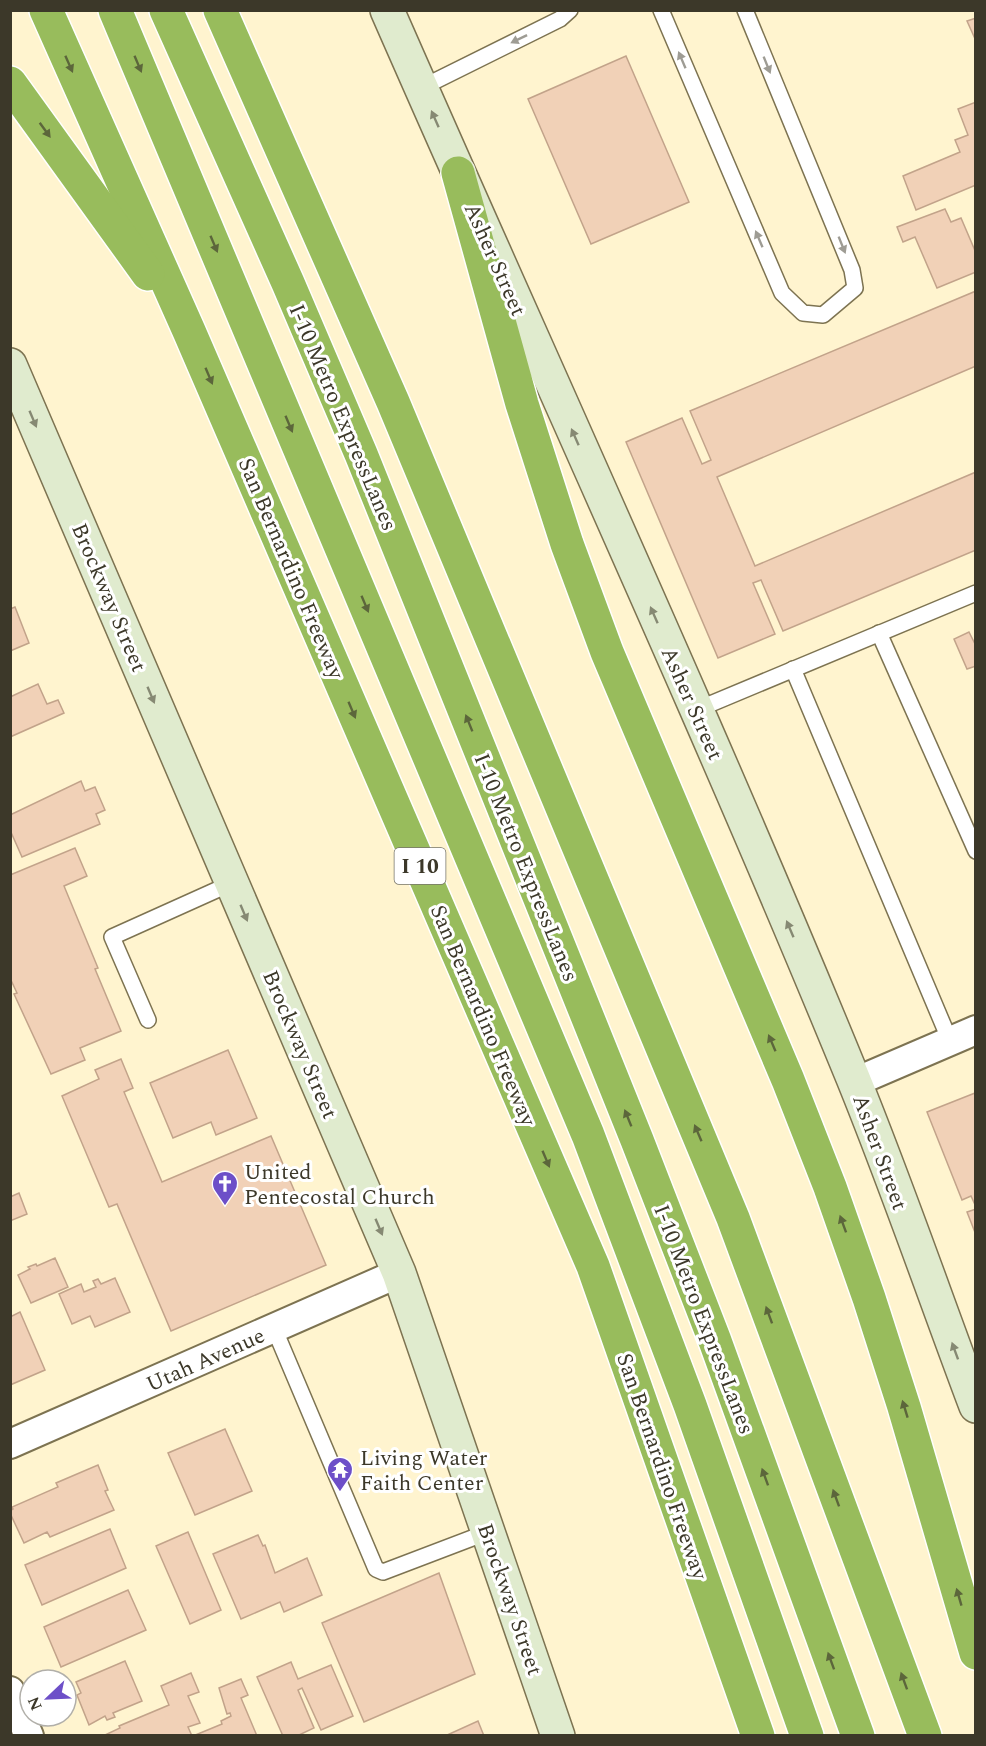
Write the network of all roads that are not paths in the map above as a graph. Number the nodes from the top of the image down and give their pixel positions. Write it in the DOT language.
graph roads {
  1 [pos="46,10"];
  2 [pos="115,10"];
  3 [pos="166,10"];
  4 [pos="220,10"];
  5 [pos="387,10"];
  6 [pos="570,10"];
  7 [pos="661,10"];
  8 [pos="745,10"];
  9 [pos="10,83"];
  10 [pos="421,88"];
  11 [pos="458,173"];
  12 [pos="189,331"];
  13 [pos="10,365"];
  14 [pos="975,593"];
  15 [pos="879,633"];
  16 [pos="793,669"];
  17 [pos="696,710"];
  18 [pos="975,851"];
  19 [pos="232,883"];
  20 [pos="148,1020"];
  21 [pos="963,1035"];
  22 [pos="855,1082"];
  23 [pos="399,1273"];
  24 [pos="274,1328"];
  25 [pos="975,1406"];
  26 [pos="10,1444"];
  27 [pos="488,1532"];
  28 [pos="975,1653"];
  29 [pos="10,1691"];
  30 [pos="29,1736"];
  31 [pos="558,1736"];
  32 [pos="758,1736"];
  33 [pos="807,1736"];
  34 [pos="858,1736"];
  35 [pos="924,1736"];
  1 -- 12 [label="highway, San Bernardino Freeway / I 10, one-way"];
  2 -- 33 [label="highway, I-10 Metro ExpressLanes, one-way"];
  34 -- 3 [label="highway, I-10 Metro ExpressLanes, one-way"];
  35 -- 4 [label="highway, one-way"];
  5 -- 10 [label="street, Asher Street"];
  6 -- 10 [label="lane, one-way"];
  8 -- 7 [label="lane, one-way"];
  9 -- 12 [label="highway, one-way"];
  11 -- 10 [label="street, Asher Street, one-way"];
  17 -- 11 [label="street, Asher Street, one-way"];
  28 -- 11 [label="highway, one-way"];
  12 -- 32 [label="highway, San Bernardino Freeway / I 10, one-way"];
  13 -- 19 [label="street, Brockway Street, one-way"];
  14 -- 15 [label="lane"];
  15 -- 16 [label="lane"];
  15 -- 18 [label="lane"];
  16 -- 17 [label="lane"];
  16 -- 21 [label="lane"];
  22 -- 17 [label="street, Asher Street, one-way"];
  19 -- 20 [label="lane"];
  19 -- 23 [label="street, Brockway Street, one-way"];
  21 -- 22 [label="street"];
  25 -- 22 [label="street, Asher Street, one-way"];
  23 -- 24 [label="street, Utah Avenue"];
  23 -- 27 [label="street, Brockway Street"];
  24 -- 26 [label="street, Utah Avenue"];
  24 -- 27 [label="lane"];
  27 -- 31 [label="street, Brockway Street"];
  29 -- 30 [label="street"];
}
